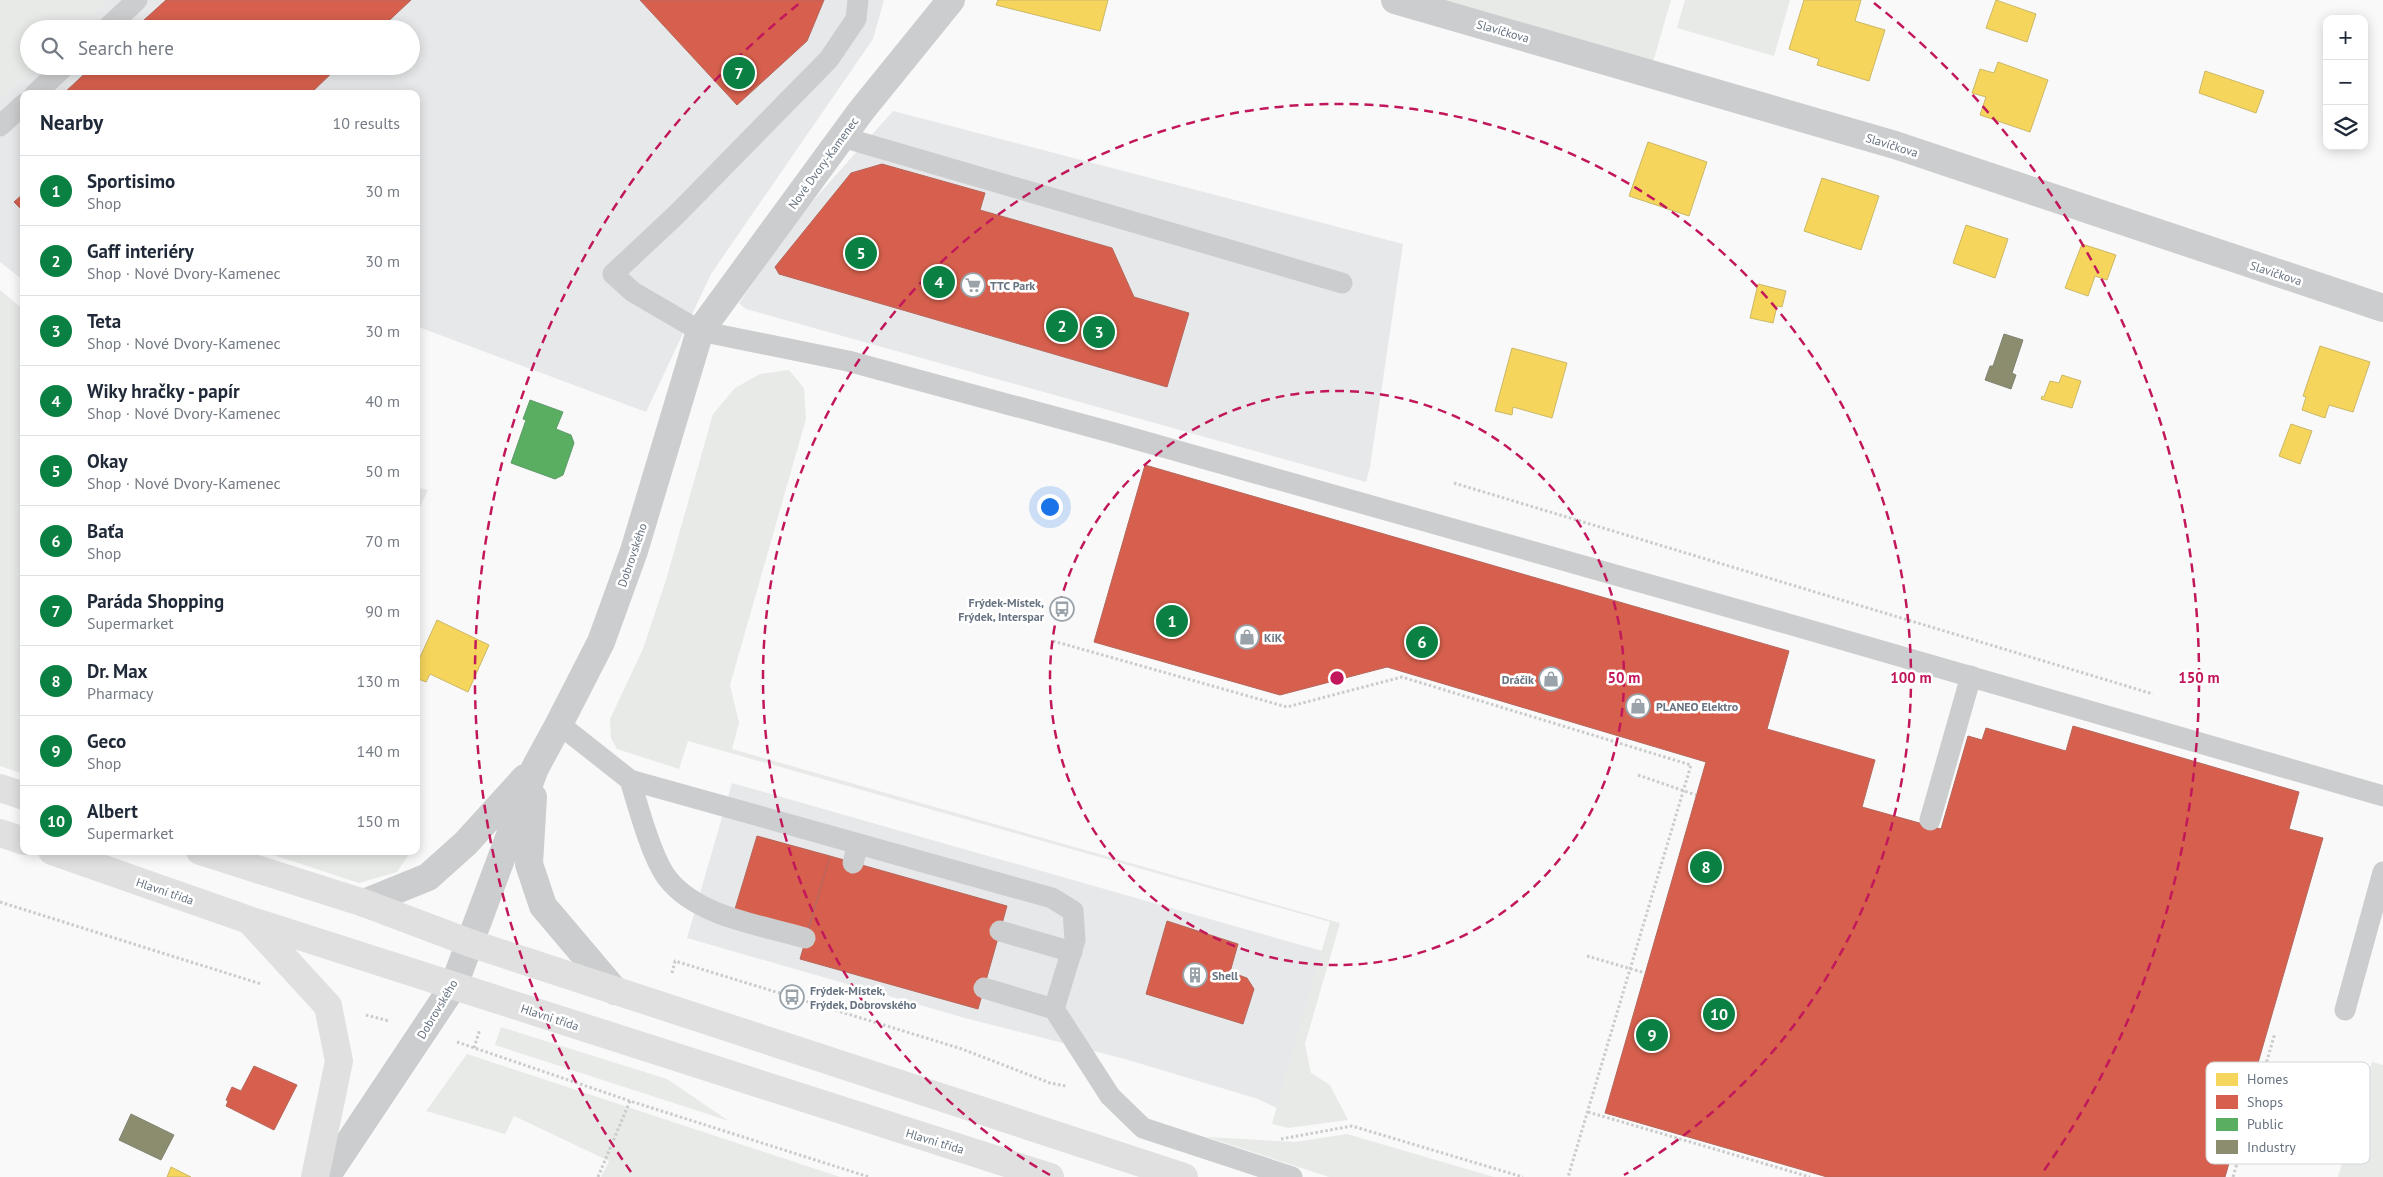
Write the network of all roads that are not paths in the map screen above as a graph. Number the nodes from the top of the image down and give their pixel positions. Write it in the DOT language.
graph roads {
  1 [pos="137,0"];
  2 [pos="858,0"];
  3 [pos="951,0"];
  4 [pos="1395,0"];
  5 [pos="116,20"];
  6 [pos="55,75"];
  7 [pos="39,90"];
  8 [pos="20,108"];
  9 [pos="0,126"];
  10 [pos="842,137"];
  11 [pos="1342,283"];
  12 [pos="2383,308"];
  13 [pos="700,331"];
  14 [pos="1971,676"];
  15 [pos="559,724"];
  16 [pos="535,768"];
  17 [pos="630,780"];
  18 [pos="0,788"];
  19 [pos="20,795"];
  20 [pos="2383,796"];
  21 [pos="1930,820"];
  22 [pos="0,833"];
  23 [pos="20,840"];
  24 [pos="63,855"];
  25 [pos="213,855"];
  26 [pos="2383,872"];
  27 [pos="364,903"];
  28 [pos="249,920"];
  29 [pos="1000,931"];
  30 [pos="805,938"];
  31 [pos="470,943"];
  32 [pos="1072,952"];
  33 [pos="454,985"];
  34 [pos="984,988"];
  35 [pos="615,991"];
  36 [pos="1054,1009"];
  37 [pos="2345,1010"];
  38 [pos="315,1177"];
  39 [pos="326,1177"];
  40 [pos="1050,1177"];
  41 [pos="1184,1177"];
  42 [pos="1292,1177"];
  1 -- 5 [label="lane"];
  2 -- 13 [label="lane"];
  3 -- 10 [label="street, Nové Dvory-Kamenec"];
  4 -- 12 [label="street, Slavíčkova"];
  6 -- 7 [label="lane"];
  8 -- 9 [label="lane"];
  10 -- 11 [label="lane"];
  10 -- 13 [label="street, Nové Dvory-Kamenec"];
  13 -- 14 [label="lane"];
  13 -- 15 [label="street, Dobrovského"];
  14 -- 20 [label="lane"];
  14 -- 21 [label="lane"];
  15 -- 16 [label="street, Dobrovského"];
  15 -- 17 [label="lane"];
  16 -- 27 [label="street, Dobrovského"];
  16 -- 31 [label="street, Dobrovského"];
  16 -- 35 [label="street"];
  17 -- 30 [label="lane"];
  17 -- 32 [label="lane"];
  18 -- 19 [label="main road"];
  22 -- 23 [label="main road"];
  24 -- 28 [label="main road, Hlavní třída"];
  25 -- 27 [label="main road"];
  26 -- 37 [label="lane"];
  27 -- 31 [label="main road"];
  28 -- 33 [label="main road, Hlavní třída"];
  28 -- 38 [label="main road"];
  29 -- 32 [label="lane"];
  31 -- 33 [label="street, Dobrovského"];
  31 -- 35 [label="main road"];
  32 -- 36 [label="lane"];
  33 -- 39 [label="street, Dobrovského"];
  33 -- 40 [label="main road, Hlavní třída"];
  34 -- 36 [label="lane"];
  35 -- 41 [label="main road"];
  36 -- 42 [label="lane"];
}
